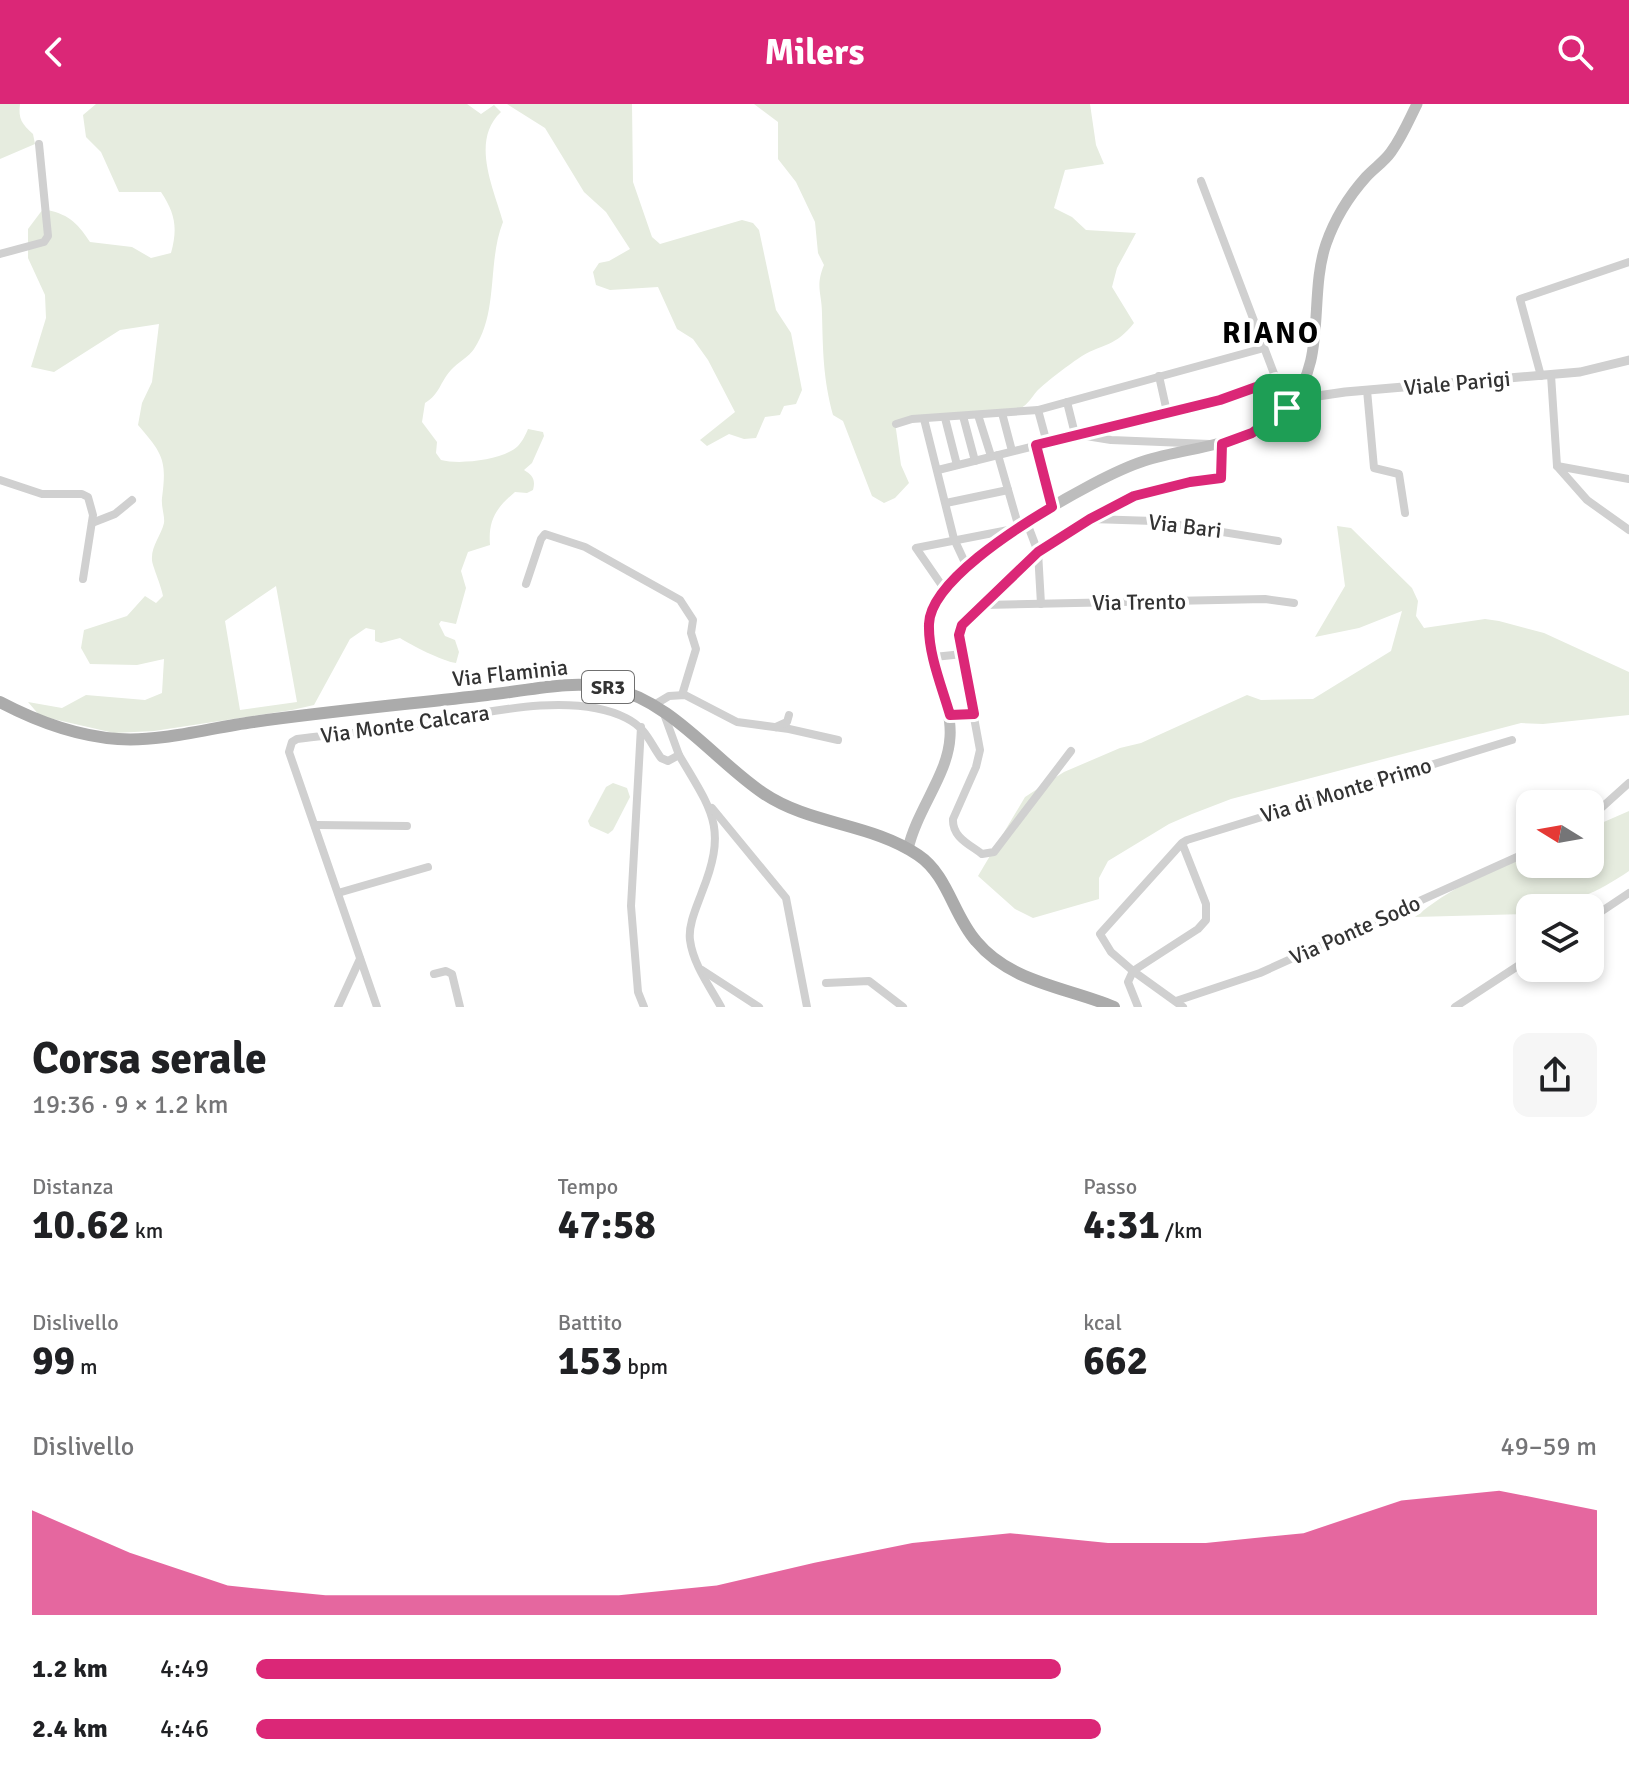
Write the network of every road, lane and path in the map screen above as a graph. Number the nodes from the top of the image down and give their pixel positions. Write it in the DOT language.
graph roads {
  1 [pos="1417,104"];
  2 [pos="39,144"];
  3 [pos="1201,181"];
  4 [pos="0,254"];
  5 [pos="1629,262"];
  6 [pos="1264,348"];
  7 [pos="1629,360"];
  8 [pos="1546,375"];
  9 [pos="1159,376"];
  10 [pos="1276,380"];
  11 [pos="1367,390"];
  12 [pos="1067,402"];
  13 [pos="1287,408"];
  14 [pos="1038,410"];
  15 [pos="1167,412"];
  16 [pos="1002,413"];
  17 [pos="978,415"];
  18 [pos="963,416"];
  19 [pos="945,418"];
  20 [pos="924,419"];
  21 [pos="896,424"];
  22 [pos="1075,434"];
  23 [pos="1047,443"];
  24 [pos="1220,444"];
  25 [pos="1036,445"];
  26 [pos="1012,451"];
  27 [pos="995,456"];
  28 [pos="975,461"];
  29 [pos="957,465"];
  30 [pos="1557,466"];
  31 [pos="938,470"];
  32 [pos="1629,479"];
  33 [pos="0,480"];
  34 [pos="1008,490"];
  35 [pos="132,500"];
  36 [pos="946,503"];
  37 [pos="1052,507"];
  38 [pos="1405,513"];
  39 [pos="1090,519"];
  40 [pos="92,523"];
  41 [pos="1023,525"];
  42 [pos="1629,530"];
  43 [pos="954,539"];
  44 [pos="1278,541"];
  45 [pos="1038,552"];
  46 [pos="968,569"];
  47 [pos="83,579"];
  48 [pos="526,584"];
  49 [pos="945,590"];
  50 [pos="1294,603"];
  51 [pos="1041,604"];
  52 [pos="983,605"];
  53 [pos="963,654"];
  54 [pos="934,657"];
  55 [pos="682,695"];
  56 [pos="0,702"];
  57 [pos="658,708"];
  58 [pos="974,714"];
  59 [pos="789,715"];
  60 [pos="950,715"];
  61 [pos="641,727"];
  62 [pos="775,728"];
  63 [pos="838,740"];
  64 [pos="1512,740"];
  65 [pos="1071,751"];
  66 [pos="679,755"];
  67 [pos="1629,783"];
  68 [pos="706,801"];
  69 [pos="1604,805"];
  70 [pos="317,825"];
  71 [pos="407,826"];
  72 [pos="1182,843"];
  73 [pos="908,849"];
  74 [pos="1516,857"];
  75 [pos="428,867"];
  76 [pos="338,893"];
  77 [pos="1629,893"];
  78 [pos="1604,910"];
  79 [pos="361,959"];
  80 [pos="698,967"];
  81 [pos="1516,967"];
  82 [pos="1133,971"];
  83 [pos="434,974"];
  84 [pos="826,983"];
  85 [pos="1180,1004"];
  86 [pos="338,1007"];
  87 [pos="377,1007"];
  88 [pos="460,1007"];
  89 [pos="644,1007"];
  90 [pos="721,1007"];
  91 [pos="759,1007"];
  92 [pos="807,1007"];
  93 [pos="903,1007"];
  94 [pos="1114,1007"];
  95 [pos="1138,1007"];
  96 [pos="1455,1007"];
  1 -- 13 [label="main road"];
  2 -- 4 [label="street"];
  3 -- 6 [label="street"];
  5 -- 8 [label="street"];
  6 -- 9 [label="street"];
  6 -- 10 [label="street"];
  7 -- 8 [label="street, Viale Parigi"];
  8 -- 11 [label="street, Viale Parigi"];
  8 -- 30 [label="street"];
  9 -- 12 [label="street"];
  9 -- 15 [label="street"];
  10 -- 13 [label="street"];
  10 -- 15 [label="street"];
  11 -- 13 [label="street, Viale Parigi"];
  11 -- 38 [label="street"];
  12 -- 14 [label="street"];
  12 -- 22 [label="street"];
  13 -- 24 [label="main road"];
  14 -- 16 [label="street"];
  14 -- 23 [label="street"];
  15 -- 22 [label="street"];
  16 -- 17 [label="street"];
  16 -- 26 [label="street"];
  17 -- 18 [label="street"];
  17 -- 27 [label="street"];
  18 -- 19 [label="street"];
  18 -- 28 [label="street"];
  19 -- 20 [label="street"];
  19 -- 29 [label="street"];
  20 -- 21 [label="street"];
  20 -- 31 [label="street"];
  22 -- 23 [label="street"];
  22 -- 24 [label="street"];
  23 -- 25 [label="street"];
  24 -- 37 [label="main road"];
  24 -- 39 [label="street"];
  25 -- 26 [label="street"];
  25 -- 37 [label="street"];
  26 -- 27 [label="street"];
  27 -- 28 [label="street"];
  27 -- 34 [label="street"];
  28 -- 29 [label="street"];
  29 -- 31 [label="street"];
  30 -- 32 [label="street"];
  30 -- 42 [label="street"];
  31 -- 36 [label="street"];
  33 -- 40 [label="street"];
  34 -- 36 [label="street"];
  34 -- 41 [label="street"];
  35 -- 40 [label="street"];
  36 -- 43 [label="street"];
  37 -- 41 [label="main road"];
  39 -- 44 [label="street, Via Bari"];
  39 -- 45 [label="street"];
  40 -- 47 [label="street"];
  41 -- 43 [label="street"];
  41 -- 45 [label="street"];
  41 -- 46 [label="main road"];
  43 -- 46 [label="street"];
  43 -- 49 [label="street"];
  45 -- 51 [label="street"];
  45 -- 52 [label="street"];
  46 -- 49 [label="main road"];
  48 -- 55 [label="street"];
  49 -- 54 [label="main road"];
  50 -- 51 [label="street, Via Trento"];
  51 -- 52 [label="street, Via Trento"];
  52 -- 53 [label="street"];
  53 -- 54 [label="street"];
  53 -- 58 [label="street"];
  54 -- 60 [label="main road"];
  55 -- 57 [label="street"];
  55 -- 62 [label="street"];
  56 -- 57 [label="main road, Via Flaminia / SR3"];
  57 -- 66 [label="street"];
  57 -- 73 [label="main road, Via Flaminia / SR3"];
  58 -- 60 [label="street"];
  58 -- 65 [label="street"];
  59 -- 62 [label="street"];
  60 -- 73 [label="main road"];
  61 -- 66 [label="street"];
  61 -- 70 [label="street, Via Monte Calcara"];
  61 -- 89 [label="street"];
  62 -- 63 [label="street"];
  64 -- 72 [label="street, Via di Monte Primo"];
  66 -- 68 [label="street"];
  67 -- 69 [label="street"];
  68 -- 80 [label="street"];
  68 -- 92 [label="street"];
  70 -- 71 [label="street"];
  70 -- 76 [label="street, Via Monte Calcara"];
  72 -- 82 [label="street"];
  72 -- 82 [label="street, Via di Monte Primo"];
  73 -- 94 [label="main road, Via Flaminia / SR3"];
  74 -- 85 [label="street, Via Ponte Sodo"];
  75 -- 76 [label="street"];
  76 -- 79 [label="street, Via Monte Calcara"];
  77 -- 78 [label="street"];
  79 -- 86 [label="street"];
  79 -- 87 [label="street, Via Monte Calcara"];
  80 -- 90 [label="street"];
  80 -- 91 [label="street"];
  81 -- 96 [label="street"];
  82 -- 85 [label="street"];
  82 -- 95 [label="street"];
  83 -- 88 [label="street"];
  84 -- 93 [label="street"];
}
